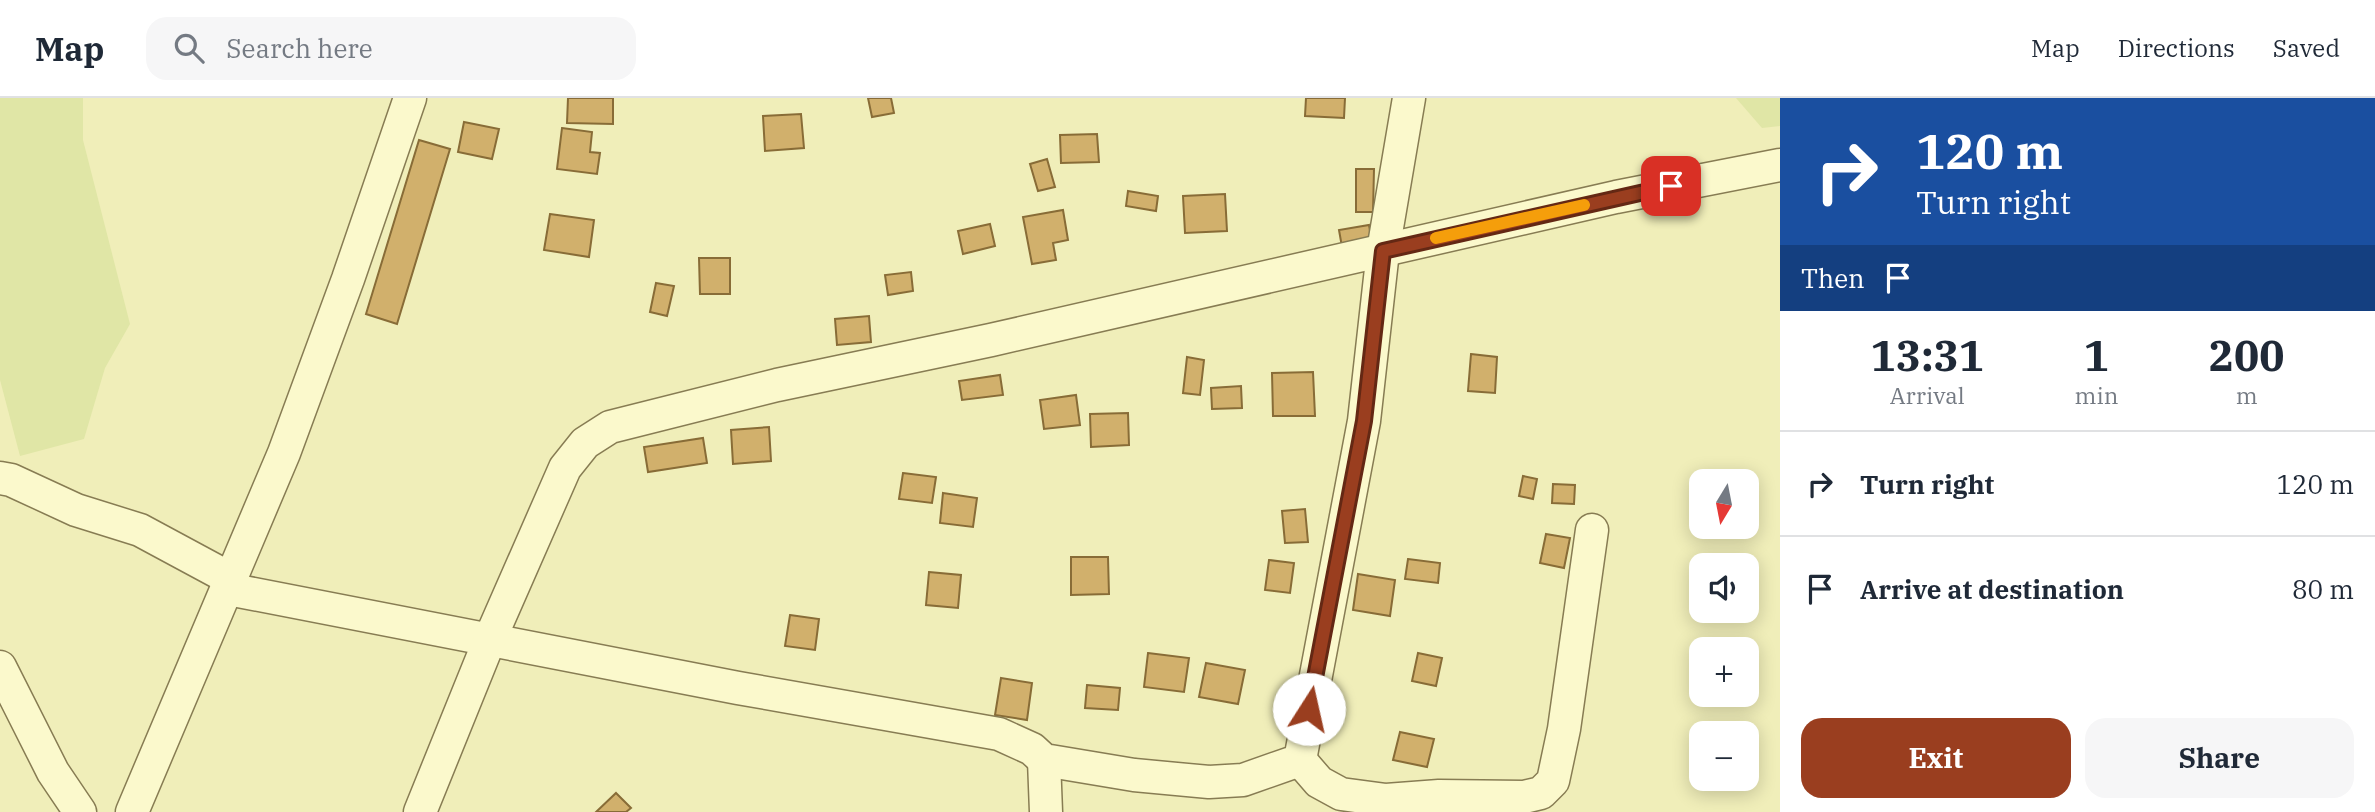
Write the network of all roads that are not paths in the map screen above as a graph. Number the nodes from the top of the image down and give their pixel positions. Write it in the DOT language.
graph roads {
  1 [pos="410,98"];
  2 [pos="1409,98"];
  3 [pos="1780,165"];
  4 [pos="1383,251"];
  5 [pos="0,478"];
  6 [pos="1592,530"];
  7 [pos="230,584"];
  8 [pos="491,639"];
  9 [pos="0,667"];
  10 [pos="1044,760"];
  11 [pos="1300,760"];
  12 [pos="80,812"];
  13 [pos="132,812"];
  14 [pos="421,812"];
  15 [pos="1046,812"];
  1 -- 7 [label="street"];
  2 -- 4 [label="street"];
  3 -- 4 [label="street"];
  4 -- 8 [label="street"];
  4 -- 11 [label="street"];
  5 -- 7 [label="street"];
  6 -- 11 [label="street"];
  7 -- 8 [label="street"];
  7 -- 13 [label="street"];
  8 -- 10 [label="street"];
  8 -- 14 [label="street"];
  9 -- 12 [label="street"];
  10 -- 11 [label="street"];
  10 -- 15 [label="street"];
}
